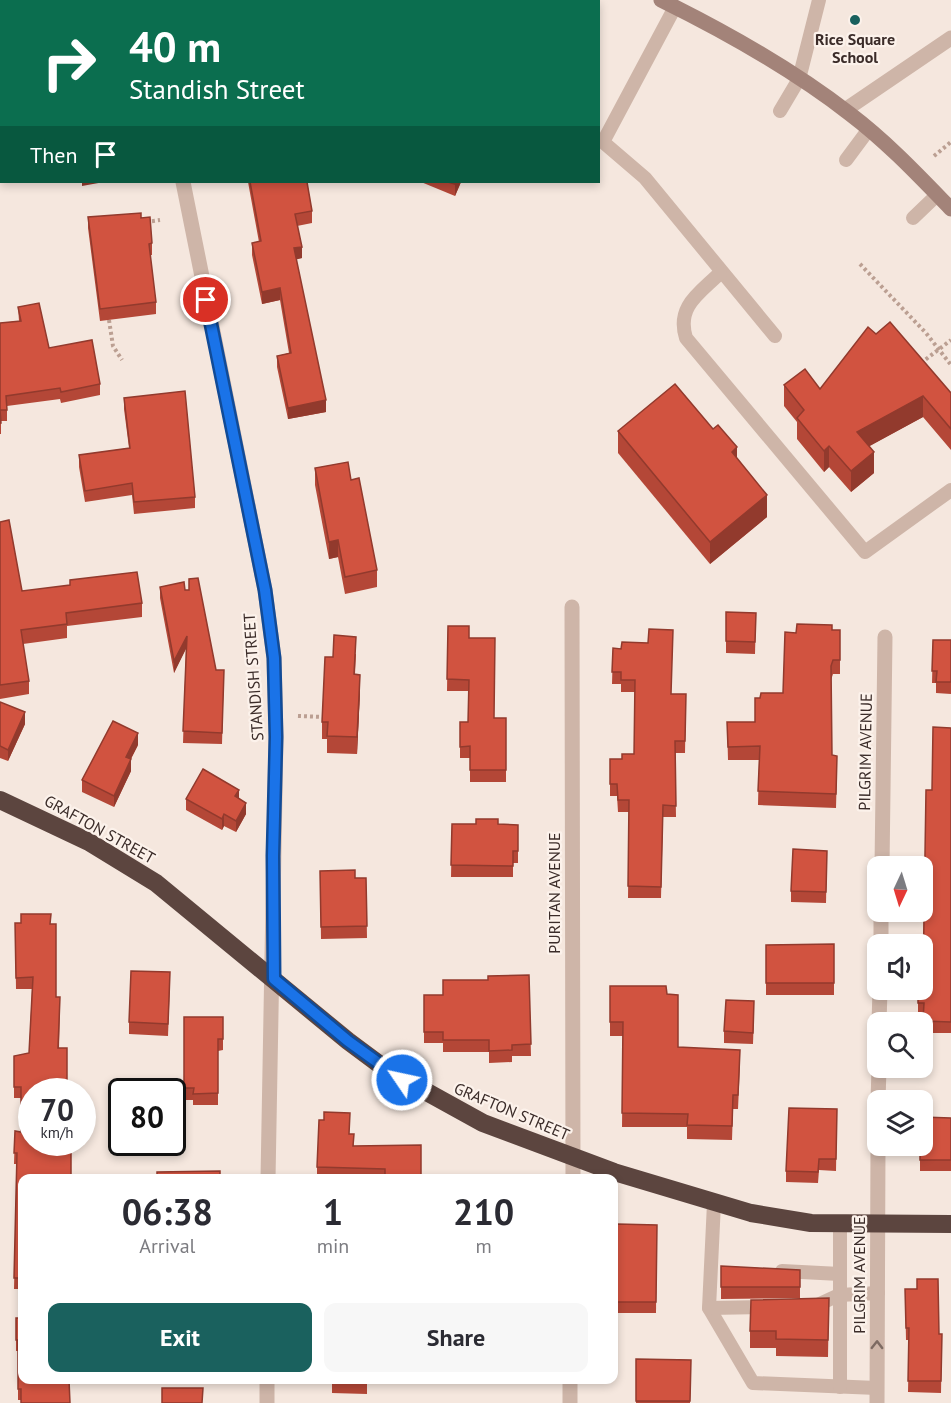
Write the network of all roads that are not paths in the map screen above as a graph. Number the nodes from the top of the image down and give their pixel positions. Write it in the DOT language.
graph roads {
  1 [pos="661,0"];
  2 [pos="819,0"];
  3 [pos="675,7"];
  4 [pos="951,38"];
  5 [pos="799,79"];
  6 [pos="845,110"];
  7 [pos="780,111"];
  8 [pos="869,129"];
  9 [pos="846,160"];
  10 [pos="183,183"];
  11 [pos="937,195"];
  12 [pos="951,209"];
  13 [pos="913,218"];
  14 [pos="720,273"];
  15 [pos="775,336"];
  16 [pos="951,490"];
  17 [pos="572,607"];
  18 [pos="885,637"];
  19 [pos="0,800"];
  20 [pos="882,856"];
  21 [pos="274,979"];
  22 [pos="878,1156"];
  23 [pos="574,1158"];
  24 [pos="268,1174"];
  25 [pos="573,1174"];
  26 [pos="714,1203"];
  27 [pos="877,1223"];
  28 [pos="840,1224"];
  29 [pos="951,1224"];
  30 [pos="769,1270"];
  31 [pos="840,1274"];
  32 [pos="878,1293"];
  33 [pos="839,1295"];
  34 [pos="709,1308"];
  35 [pos="267,1384"];
  36 [pos="570,1384"];
  37 [pos="840,1387"];
  38 [pos="877,1395"];
  39 [pos="267,1403"];
  40 [pos="570,1403"];
  1 -- 3 [label="main road"];
  2 -- 5 [label="lane"];
  3 -- 5 [label="main road"];
  3 -- 14 [label="lane"];
  4 -- 6 [label="street"];
  5 -- 6 [label="main road"];
  5 -- 7 [label="lane"];
  6 -- 8 [label="main road"];
  8 -- 9 [label="lane"];
  8 -- 11 [label="main road"];
  10 -- 21 [label="street, STANDISH STREET"];
  11 -- 12 [label="main road"];
  11 -- 13 [label="lane"];
  14 -- 15 [label="lane"];
  14 -- 16 [label="lane"];
  17 -- 23 [label="street, PURITAN AVENUE"];
  18 -- 20 [label="street, PILGRIM AVENUE"];
  19 -- 21 [label="highway, GRAFTON STREET"];
  21 -- 23 [label="highway, GRAFTON STREET"];
  21 -- 24 [label="street, STANDISH STREET"];
  22 -- 27 [label="street, PILGRIM AVENUE"];
  23 -- 25 [label="street, PURITAN AVENUE"];
  23 -- 26 [label="highway, GRAFTON STREET"];
  26 -- 28 [label="highway, GRAFTON STREET"];
  26 -- 34 [label="lane"];
  27 -- 28 [label="highway, GRAFTON STREET"];
  27 -- 29 [label="highway, GRAFTON STREET"];
  27 -- 32 [label="street, PILGRIM AVENUE"];
  28 -- 31 [label="lane"];
  30 -- 31 [label="lane"];
  31 -- 33 [label="lane"];
  32 -- 33 [label="lane"];
  38 -- 32 [label="street, PILGRIM AVENUE, one-way"];
  33 -- 34 [label="lane"];
  33 -- 37 [label="lane"];
  34 -- 37 [label="lane"];
  35 -- 39 [label="street"];
  36 -- 40 [label="street"];
  37 -- 38 [label="lane"];
}
